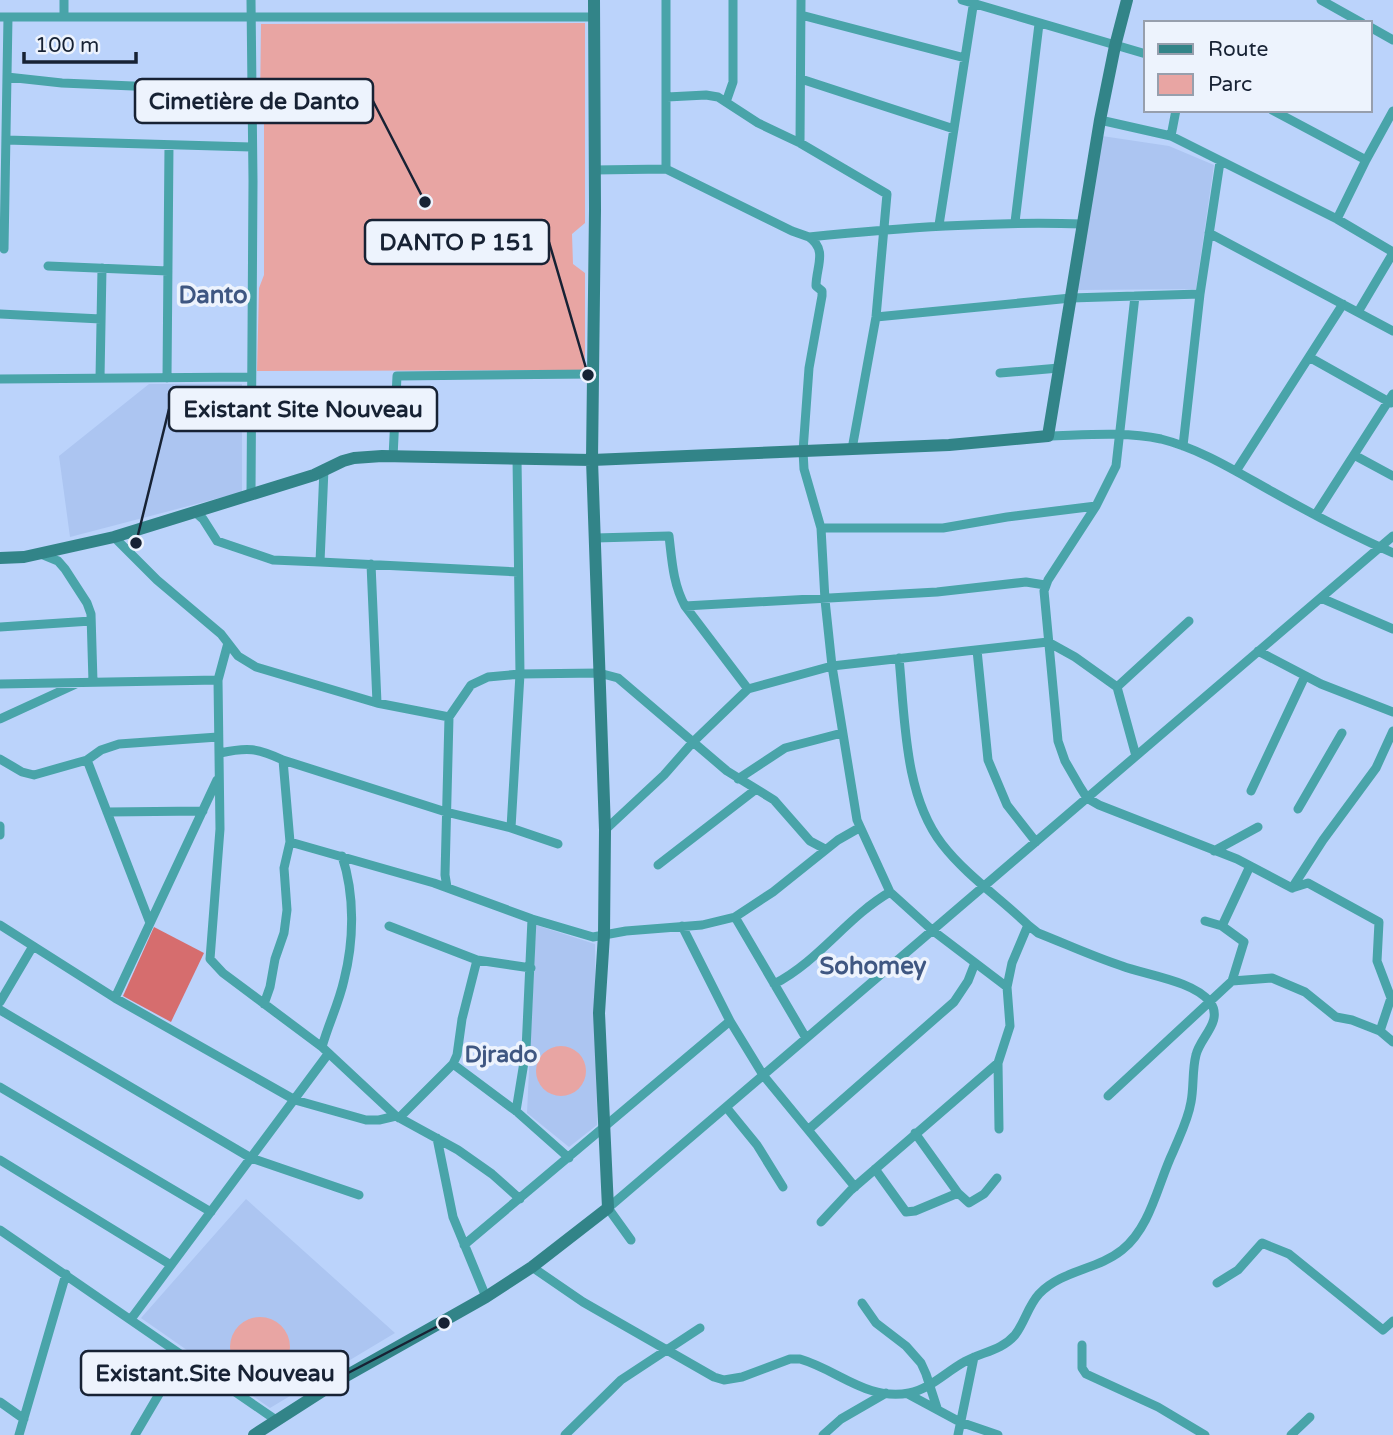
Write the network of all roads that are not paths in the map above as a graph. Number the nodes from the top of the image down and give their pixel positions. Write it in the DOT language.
graph roads {
  1 [pos="64,0"];
  2 [pos="251,0"];
  3 [pos="594,0"];
  4 [pos="666,0"];
  5 [pos="733,0"];
  6 [pos="801,0"];
  7 [pos="962,0"];
  8 [pos="1128,0"];
  9 [pos="1321,0"];
  10 [pos="974,2"];
  11 [pos="801,15"];
  12 [pos="64,16"];
  13 [pos="4,17"];
  14 [pos="251,17"];
  15 [pos="594,17"];
  16 [pos="1358,21"];
  17 [pos="1040,24"];
  18 [pos="1372,28"];
  19 [pos="1393,40"];
  20 [pos="1115,46"];
  21 [pos="1144,53"];
  22 [pos="965,58"];
  23 [pos="7,77"];
  24 [pos="801,79"];
  25 [pos="251,90"];
  26 [pos="667,97"];
  27 [pos="726,102"];
  28 [pos="1393,111"];
  29 [pos="1175,112"];
  30 [pos="1276,112"];
  31 [pos="1100,120"];
  32 [pos="954,129"];
  33 [pos="1171,136"];
  34 [pos="6,140"];
  35 [pos="800,143"];
  36 [pos="169,145"];
  37 [pos="251,147"];
  38 [pos="1366,160"];
  39 [pos="1220,162"];
  40 [pos="666,169"];
  41 [pos="594,170"];
  42 [pos="1337,219"];
  43 [pos="1015,222"];
  44 [pos="939,225"];
  45 [pos="1083,225"];
  46 [pos="883,229"];
  47 [pos="1209,233"];
  48 [pos="809,237"];
  49 [pos="4,249"];
  50 [pos="1393,253"];
  51 [pos="48,266"];
  52 [pos="102,268"];
  53 [pos="168,271"];
  54 [pos="1200,294"];
  55 [pos="1135,296"];
  56 [pos="1071,298"];
  57 [pos="1343,304"];
  58 [pos="1358,312"];
  59 [pos="0,314"];
  60 [pos="876,317"];
  61 [pos="101,319"];
  62 [pos="1393,331"];
  63 [pos="1309,357"];
  64 [pos="1059,368"];
  65 [pos="1000,373"];
  66 [pos="592,374"];
  67 [pos="251,377"];
  68 [pos="167,378"];
  69 [pos="0,379"];
  70 [pos="100,379"];
  71 [pos="1392,400"];
  72 [pos="1119,434"];
  73 [pos="1048,436"];
  74 [pos="1183,446"];
  75 [pos="852,449"];
  76 [pos="803,451"];
  77 [pos="1354,455"];
  78 [pos="393,457"];
  79 [pos="517,458"];
  80 [pos="592,460"];
  81 [pos="324,470"];
  82 [pos="1236,471"];
  83 [pos="1393,475"];
  84 [pos="251,494"];
  85 [pos="1096,506"];
  86 [pos="195,512"];
  87 [pos="1316,514"];
  88 [pos="821,528"];
  89 [pos="1393,536"];
  90 [pos="114,537"];
  91 [pos="595,538"];
  92 [pos="1380,547"];
  93 [pos="40,554"];
  94 [pos="1393,554"];
  95 [pos="0,558"];
  96 [pos="320,562"];
  97 [pos="371,564"];
  98 [pos="518,572"];
  99 [pos="1045,585"];
  100 [pos="1321,598"];
  101 [pos="825,600"];
  102 [pos="685,606"];
  103 [pos="91,621"];
  104 [pos="1189,621"];
  105 [pos="0,627"];
  106 [pos="1393,629"];
  107 [pos="1048,642"];
  108 [pos="228,643"];
  109 [pos="977,650"];
  110 [pos="1258,652"];
  111 [pos="899,659"];
  112 [pos="832,666"];
  113 [pos="599,673"];
  114 [pos="520,674"];
  115 [pos="1304,676"];
  116 [pos="218,680"];
  117 [pos="81,682"];
  118 [pos="93,682"];
  119 [pos="0,684"];
  120 [pos="1117,687"];
  121 [pos="748,689"];
  122 [pos="377,703"];
  123 [pos="1393,712"];
  124 [pos="449,717"];
  125 [pos="0,719"];
  126 [pos="1393,731"];
  127 [pos="842,733"];
  128 [pos="1342,733"];
  129 [pos="218,737"];
  130 [pos="693,742"];
  131 [pos="220,753"];
  132 [pos="1136,756"];
  133 [pos="0,759"];
  134 [pos="87,760"];
  135 [pos="283,760"];
  136 [pos="218,779"];
  137 [pos="738,779"];
  138 [pos="755,790"];
  139 [pos="1251,791"];
  140 [pos="1087,798"];
  141 [pos="1298,809"];
  142 [pos="202,811"];
  143 [pos="107,812"];
  144 [pos="446,812"];
  145 [pos="0,826"];
  146 [pos="1258,827"];
  147 [pos="512,828"];
  148 [pos="859,828"];
  149 [pos="605,830"];
  150 [pos="0,835"];
  151 [pos="810,841"];
  152 [pos="290,842"];
  153 [pos="1036,842"];
  154 [pos="558,844"];
  155 [pos="825,849"];
  156 [pos="1214,851"];
  157 [pos="342,856"];
  158 [pos="356,860"];
  159 [pos="812,861"];
  160 [pos="658,864"];
  161 [pos="1250,866"];
  162 [pos="348,872"];
  163 [pos="445,875"];
  164 [pos="434,883"];
  165 [pos="984,886"];
  166 [pos="447,887"];
  167 [pos="1292,888"];
  168 [pos="890,892"];
  169 [pos="735,917"];
  170 [pos="532,919"];
  171 [pos="1205,921"];
  172 [pos="150,923"];
  173 [pos="0,925"];
  174 [pos="1027,925"];
  175 [pos="389,926"];
  176 [pos="682,926"];
  177 [pos="1222,926"];
  178 [pos="932,930"];
  179 [pos="604,935"];
  180 [pos="33,946"];
  181 [pos="477,960"];
  182 [pos="975,964"];
  183 [pos="531,968"];
  184 [pos="1232,981"];
  185 [pos="774,984"];
  186 [pos="1006,987"];
  187 [pos="115,998"];
  188 [pos="0,1002"];
  189 [pos="1209,1002"];
  190 [pos="264,1004"];
  191 [pos="0,1010"];
  192 [pos="730,1021"];
  193 [pos="1380,1031"];
  194 [pos="806,1038"];
  195 [pos="1393,1042"];
  196 [pos="325,1051"];
  197 [pos="998,1063"];
  198 [pos="453,1064"];
  199 [pos="763,1075"];
  200 [pos="0,1087"];
  201 [pos="1108,1096"];
  202 [pos="295,1100"];
  203 [pos="726,1107"];
  204 [pos="516,1111"];
  205 [pos="398,1117"];
  206 [pos="603,1129"];
  207 [pos="809,1129"];
  208 [pos="999,1129"];
  209 [pos="915,1133"];
  210 [pos="437,1138"];
  211 [pos="251,1158"];
  212 [pos="569,1158"];
  213 [pos="0,1160"];
  214 [pos="875,1169"];
  215 [pos="997,1178"];
  216 [pos="783,1187"];
  217 [pos="855,1187"];
  218 [pos="958,1193"];
  219 [pos="359,1195"];
  220 [pos="520,1199"];
  221 [pos="608,1208"];
  222 [pos="211,1212"];
  223 [pos="821,1222"];
  224 [pos="0,1230"];
  225 [pos="631,1240"];
  226 [pos="464,1245"];
  227 [pos="171,1265"];
  228 [pos="532,1267"];
  229 [pos="66,1274"];
  230 [pos="1217,1283"];
  231 [pos="486,1297"];
  232 [pos="862,1303"];
  233 [pos="131,1319"];
  234 [pos="1393,1321"];
  235 [pos="700,1328"];
  236 [pos="1082,1345"];
  237 [pos="668,1350"];
  238 [pos="182,1355"];
  239 [pos="974,1357"];
  240 [pos="930,1384"];
  241 [pos="886,1394"];
  242 [pos="906,1394"];
  243 [pos="0,1402"];
  244 [pos="937,1408"];
  245 [pos="1310,1417"];
  246 [pos="24,1419"];
  247 [pos="960,1422"];
  248 [pos="272,1427"];
  249 [pos="19,1435"];
  250 [pos="135,1435"];
  251 [pos="254,1435"];
  252 [pos="565,1435"];
  253 [pos="823,1435"];
  254 [pos="958,1435"];
  255 [pos="998,1435"];
  256 [pos="1205,1435"];
  257 [pos="1291,1435"];
  1 -- 12 [label="street"];
  2 -- 14 [label="street"];
  3 -- 15 [label="street"];
  4 -- 26 [label="street"];
  5 -- 27 [label="street"];
  6 -- 11 [label="street"];
  7 -- 10 [label="street"];
  8 -- 20 [label="street"];
  9 -- 16 [label="street"];
  10 -- 17 [label="street"];
  10 -- 22 [label="street"];
  11 -- 22 [label="street"];
  11 -- 24 [label="street"];
  12 -- 13 [label="street"];
  12 -- 14 [label="street"];
  13 -- 23 [label="street"];
  14 -- 15 [label="street"];
  14 -- 25 [label="street"];
  15 -- 41 [label="street"];
  17 -- 20 [label="street"];
  17 -- 43 [label="street"];
  18 -- 19 [label="street"];
  20 -- 21 [label="street"];
  20 -- 31 [label="street"];
  22 -- 32 [label="street"];
  23 -- 25 [label="street"];
  23 -- 34 [label="street"];
  24 -- 32 [label="street"];
  24 -- 35 [label="street"];
  25 -- 37 [label="street"];
  26 -- 27 [label="street"];
  26 -- 40 [label="street"];
  27 -- 35 [label="street"];
  28 -- 38 [label="street"];
  29 -- 33 [label="street"];
  30 -- 38 [label="street"];
  31 -- 33 [label="street"];
  31 -- 45 [label="street"];
  32 -- 44 [label="street"];
  33 -- 39 [label="street"];
  34 -- 36 [label="street"];
  34 -- 49 [label="street"];
  35 -- 46 [label="street"];
  36 -- 37 [label="street"];
  36 -- 53 [label="street"];
  37 -- 67 [label="street"];
  38 -- 42 [label="street"];
  39 -- 42 [label="street"];
  39 -- 47 [label="street"];
  40 -- 41 [label="street"];
  40 -- 48 [label="street"];
  41 -- 66 [label="street"];
  42 -- 50 [label="street"];
  43 -- 44 [label="street"];
  43 -- 45 [label="street"];
  44 -- 46 [label="street"];
  45 -- 56 [label="street"];
  46 -- 48 [label="street"];
  46 -- 60 [label="street"];
  47 -- 54 [label="street"];
  47 -- 57 [label="street"];
  48 -- 76 [label="street"];
  50 -- 58 [label="street"];
  51 -- 52 [label="street"];
  52 -- 53 [label="street"];
  52 -- 61 [label="street"];
  53 -- 68 [label="street"];
  54 -- 55 [label="street"];
  54 -- 74 [label="street"];
  55 -- 56 [label="street"];
  55 -- 72 [label="street"];
  56 -- 60 [label="street"];
  56 -- 64 [label="street"];
  57 -- 58 [label="street"];
  57 -- 63 [label="street"];
  58 -- 62 [label="street"];
  59 -- 61 [label="street"];
  60 -- 75 [label="street"];
  61 -- 70 [label="street"];
  63 -- 71 [label="street"];
  63 -- 82 [label="street"];
  64 -- 65 [label="street"];
  64 -- 73 [label="street"];
  66 -- 78 [label="street"];
  66 -- 80 [label="street"];
  67 -- 68 [label="street"];
  67 -- 84 [label="street"];
  68 -- 70 [label="street"];
  69 -- 70 [label="street"];
  71 -- 77 [label="street"];
  72 -- 73 [label="street"];
  72 -- 74 [label="street"];
  72 -- 85 [label="street"];
  73 -- 75 [label="street"];
  74 -- 82 [label="street"];
  75 -- 76 [label="street"];
  76 -- 80 [label="street"];
  76 -- 88 [label="street"];
  77 -- 83 [label="street"];
  77 -- 87 [label="street"];
  78 -- 79 [label="street"];
  78 -- 81 [label="street"];
  79 -- 80 [label="street"];
  79 -- 98 [label="street"];
  80 -- 91 [label="street"];
  81 -- 84 [label="street"];
  81 -- 96 [label="street"];
  82 -- 87 [label="street"];
  84 -- 86 [label="street"];
  85 -- 88 [label="street"];
  85 -- 99 [label="street"];
  86 -- 90 [label="street"];
  86 -- 96 [label="street"];
  87 -- 92 [label="street"];
  88 -- 101 [label="street"];
  89 -- 92 [label="street"];
  90 -- 93 [label="street"];
  90 -- 108 [label="street"];
  91 -- 102 [label="street"];
  91 -- 113 [label="street"];
  92 -- 94 [label="street"];
  92 -- 100 [label="street"];
  93 -- 95 [label="street"];
  93 -- 103 [label="street"];
  96 -- 97 [label="street"];
  97 -- 98 [label="street"];
  97 -- 122 [label="street"];
  98 -- 114 [label="street"];
  99 -- 101 [label="street"];
  99 -- 107 [label="street"];
  100 -- 106 [label="street"];
  100 -- 110 [label="street"];
  101 -- 102 [label="street"];
  101 -- 112 [label="street"];
  102 -- 121 [label="street"];
  103 -- 105 [label="street"];
  103 -- 118 [label="street"];
  104 -- 120 [label="street"];
  107 -- 109 [label="street"];
  107 -- 120 [label="street"];
  107 -- 140 [label="street"];
  108 -- 116 [label="street"];
  108 -- 122 [label="street"];
  109 -- 111 [label="street"];
  109 -- 153 [label="street"];
  110 -- 115 [label="street"];
  110 -- 132 [label="street"];
  111 -- 112 [label="street"];
  111 -- 165 [label="street"];
  112 -- 121 [label="street"];
  112 -- 127 [label="street"];
  113 -- 114 [label="street"];
  113 -- 130 [label="street"];
  113 -- 149 [label="street"];
  114 -- 124 [label="street"];
  114 -- 147 [label="street"];
  115 -- 123 [label="street"];
  115 -- 139 [label="street"];
  116 -- 118 [label="street"];
  116 -- 129 [label="street"];
  117 -- 118 [label="street"];
  117 -- 119 [label="street"];
  117 -- 125 [label="street"];
  120 -- 132 [label="street"];
  121 -- 130 [label="street"];
  122 -- 124 [label="street"];
  124 -- 144 [label="street"];
  126 -- 167 [label="street"];
  127 -- 137 [label="street"];
  127 -- 148 [label="street"];
  128 -- 141 [label="street"];
  129 -- 131 [label="street"];
  129 -- 134 [label="street"];
  130 -- 137 [label="street"];
  130 -- 149 [label="street"];
  131 -- 135 [label="street"];
  131 -- 136 [label="street"];
  132 -- 140 [label="street"];
  133 -- 134 [label="street"];
  134 -- 143 [label="street"];
  135 -- 144 [label="street"];
  135 -- 152 [label="street"];
  136 -- 142 [label="street"];
  136 -- 190 [label="street"];
  137 -- 138 [label="street"];
  138 -- 151 [label="street"];
  138 -- 160 [label="street"];
  140 -- 153 [label="street"];
  140 -- 156 [label="street"];
  142 -- 143 [label="street"];
  142 -- 172 [label="street"];
  143 -- 172 [label="street"];
  144 -- 147 [label="street"];
  144 -- 163 [label="street"];
  145 -- 150 [label="street"];
  146 -- 156 [label="street"];
  147 -- 154 [label="street"];
  148 -- 155 [label="street"];
  148 -- 168 [label="street"];
  149 -- 179 [label="street"];
  151 -- 155 [label="street"];
  151 -- 159 [label="street"];
  152 -- 157 [label="street"];
  152 -- 190 [label="street"];
  153 -- 165 [label="street"];
  155 -- 159 [label="street"];
  156 -- 161 [label="street"];
  157 -- 158 [label="street"];
  157 -- 162 [label="street"];
  158 -- 162 [label="street"];
  158 -- 164 [label="street"];
  159 -- 169 [label="street"];
  161 -- 167 [label="street"];
  161 -- 177 [label="street"];
  162 -- 196 [label="street"];
  163 -- 164 [label="street"];
  163 -- 166 [label="street"];
  164 -- 166 [label="street"];
  165 -- 174 [label="street"];
  165 -- 178 [label="street"];
  166 -- 170 [label="street"];
  167 -- 193 [label="street"];
  168 -- 178 [label="street"];
  168 -- 185 [label="street"];
  169 -- 176 [label="street"];
  169 -- 185 [label="street"];
  170 -- 179 [label="street"];
  170 -- 183 [label="street"];
  171 -- 177 [label="street"];
  172 -- 187 [label="street"];
  173 -- 180 [label="street"];
  174 -- 186 [label="street"];
  174 -- 189 [label="street"];
  175 -- 181 [label="street"];
  176 -- 179 [label="street"];
  176 -- 192 [label="street"];
  177 -- 184 [label="street"];
  178 -- 182 [label="street"];
  178 -- 194 [label="street"];
  179 -- 206 [label="street"];
  180 -- 187 [label="street"];
  180 -- 188 [label="street"];
  181 -- 183 [label="street"];
  181 -- 198 [label="street"];
  182 -- 186 [label="street"];
  182 -- 207 [label="street"];
  183 -- 204 [label="street"];
  184 -- 189 [label="street"];
  184 -- 193 [label="street"];
  185 -- 194 [label="street"];
  186 -- 197 [label="street"];
  187 -- 202 [label="street"];
  189 -- 201 [label="street"];
  189 -- 239 [label="street"];
  190 -- 196 [label="street"];
  191 -- 211 [label="street"];
  192 -- 199 [label="street"];
  192 -- 206 [label="street"];
  193 -- 195 [label="street"];
  194 -- 199 [label="street"];
  196 -- 202 [label="street"];
  196 -- 205 [label="street"];
  197 -- 208 [label="street"];
  197 -- 209 [label="street"];
  198 -- 204 [label="street"];
  198 -- 205 [label="street"];
  199 -- 203 [label="street"];
  199 -- 207 [label="street"];
  200 -- 222 [label="street"];
  202 -- 205 [label="street"];
  202 -- 211 [label="street"];
  203 -- 216 [label="street"];
  203 -- 221 [label="street"];
  204 -- 212 [label="street"];
  205 -- 210 [label="street"];
  206 -- 212 [label="street"];
  206 -- 221 [label="street"];
  207 -- 217 [label="street"];
  209 -- 214 [label="street"];
  209 -- 218 [label="street"];
  210 -- 220 [label="street"];
  210 -- 226 [label="street"];
  211 -- 219 [label="street"];
  211 -- 222 [label="street"];
  212 -- 220 [label="street"];
  213 -- 227 [label="street"];
  214 -- 217 [label="street"];
  214 -- 218 [label="street"];
  215 -- 218 [label="street"];
  217 -- 223 [label="street"];
  220 -- 226 [label="street"];
  221 -- 225 [label="street"];
  221 -- 228 [label="street"];
  222 -- 227 [label="street"];
  224 -- 229 [label="street"];
  226 -- 231 [label="street"];
  227 -- 233 [label="street"];
  228 -- 231 [label="street"];
  228 -- 237 [label="street"];
  229 -- 233 [label="street"];
  229 -- 246 [label="street"];
  230 -- 234 [label="street"];
  231 -- 248 [label="street"];
  232 -- 240 [label="street"];
  233 -- 238 [label="street"];
  235 -- 237 [label="street"];
  236 -- 256 [label="street"];
  237 -- 241 [label="street"];
  237 -- 252 [label="street"];
  238 -- 248 [label="street"];
  238 -- 250 [label="street"];
  239 -- 240 [label="street"];
  239 -- 247 [label="street"];
  240 -- 242 [label="street"];
  240 -- 244 [label="street"];
  241 -- 242 [label="street"];
  241 -- 253 [label="street"];
  242 -- 244 [label="street"];
  243 -- 246 [label="street"];
  244 -- 247 [label="street"];
  245 -- 257 [label="street"];
  246 -- 249 [label="street"];
  247 -- 254 [label="street"];
  247 -- 255 [label="street"];
  248 -- 251 [label="street"];
}
